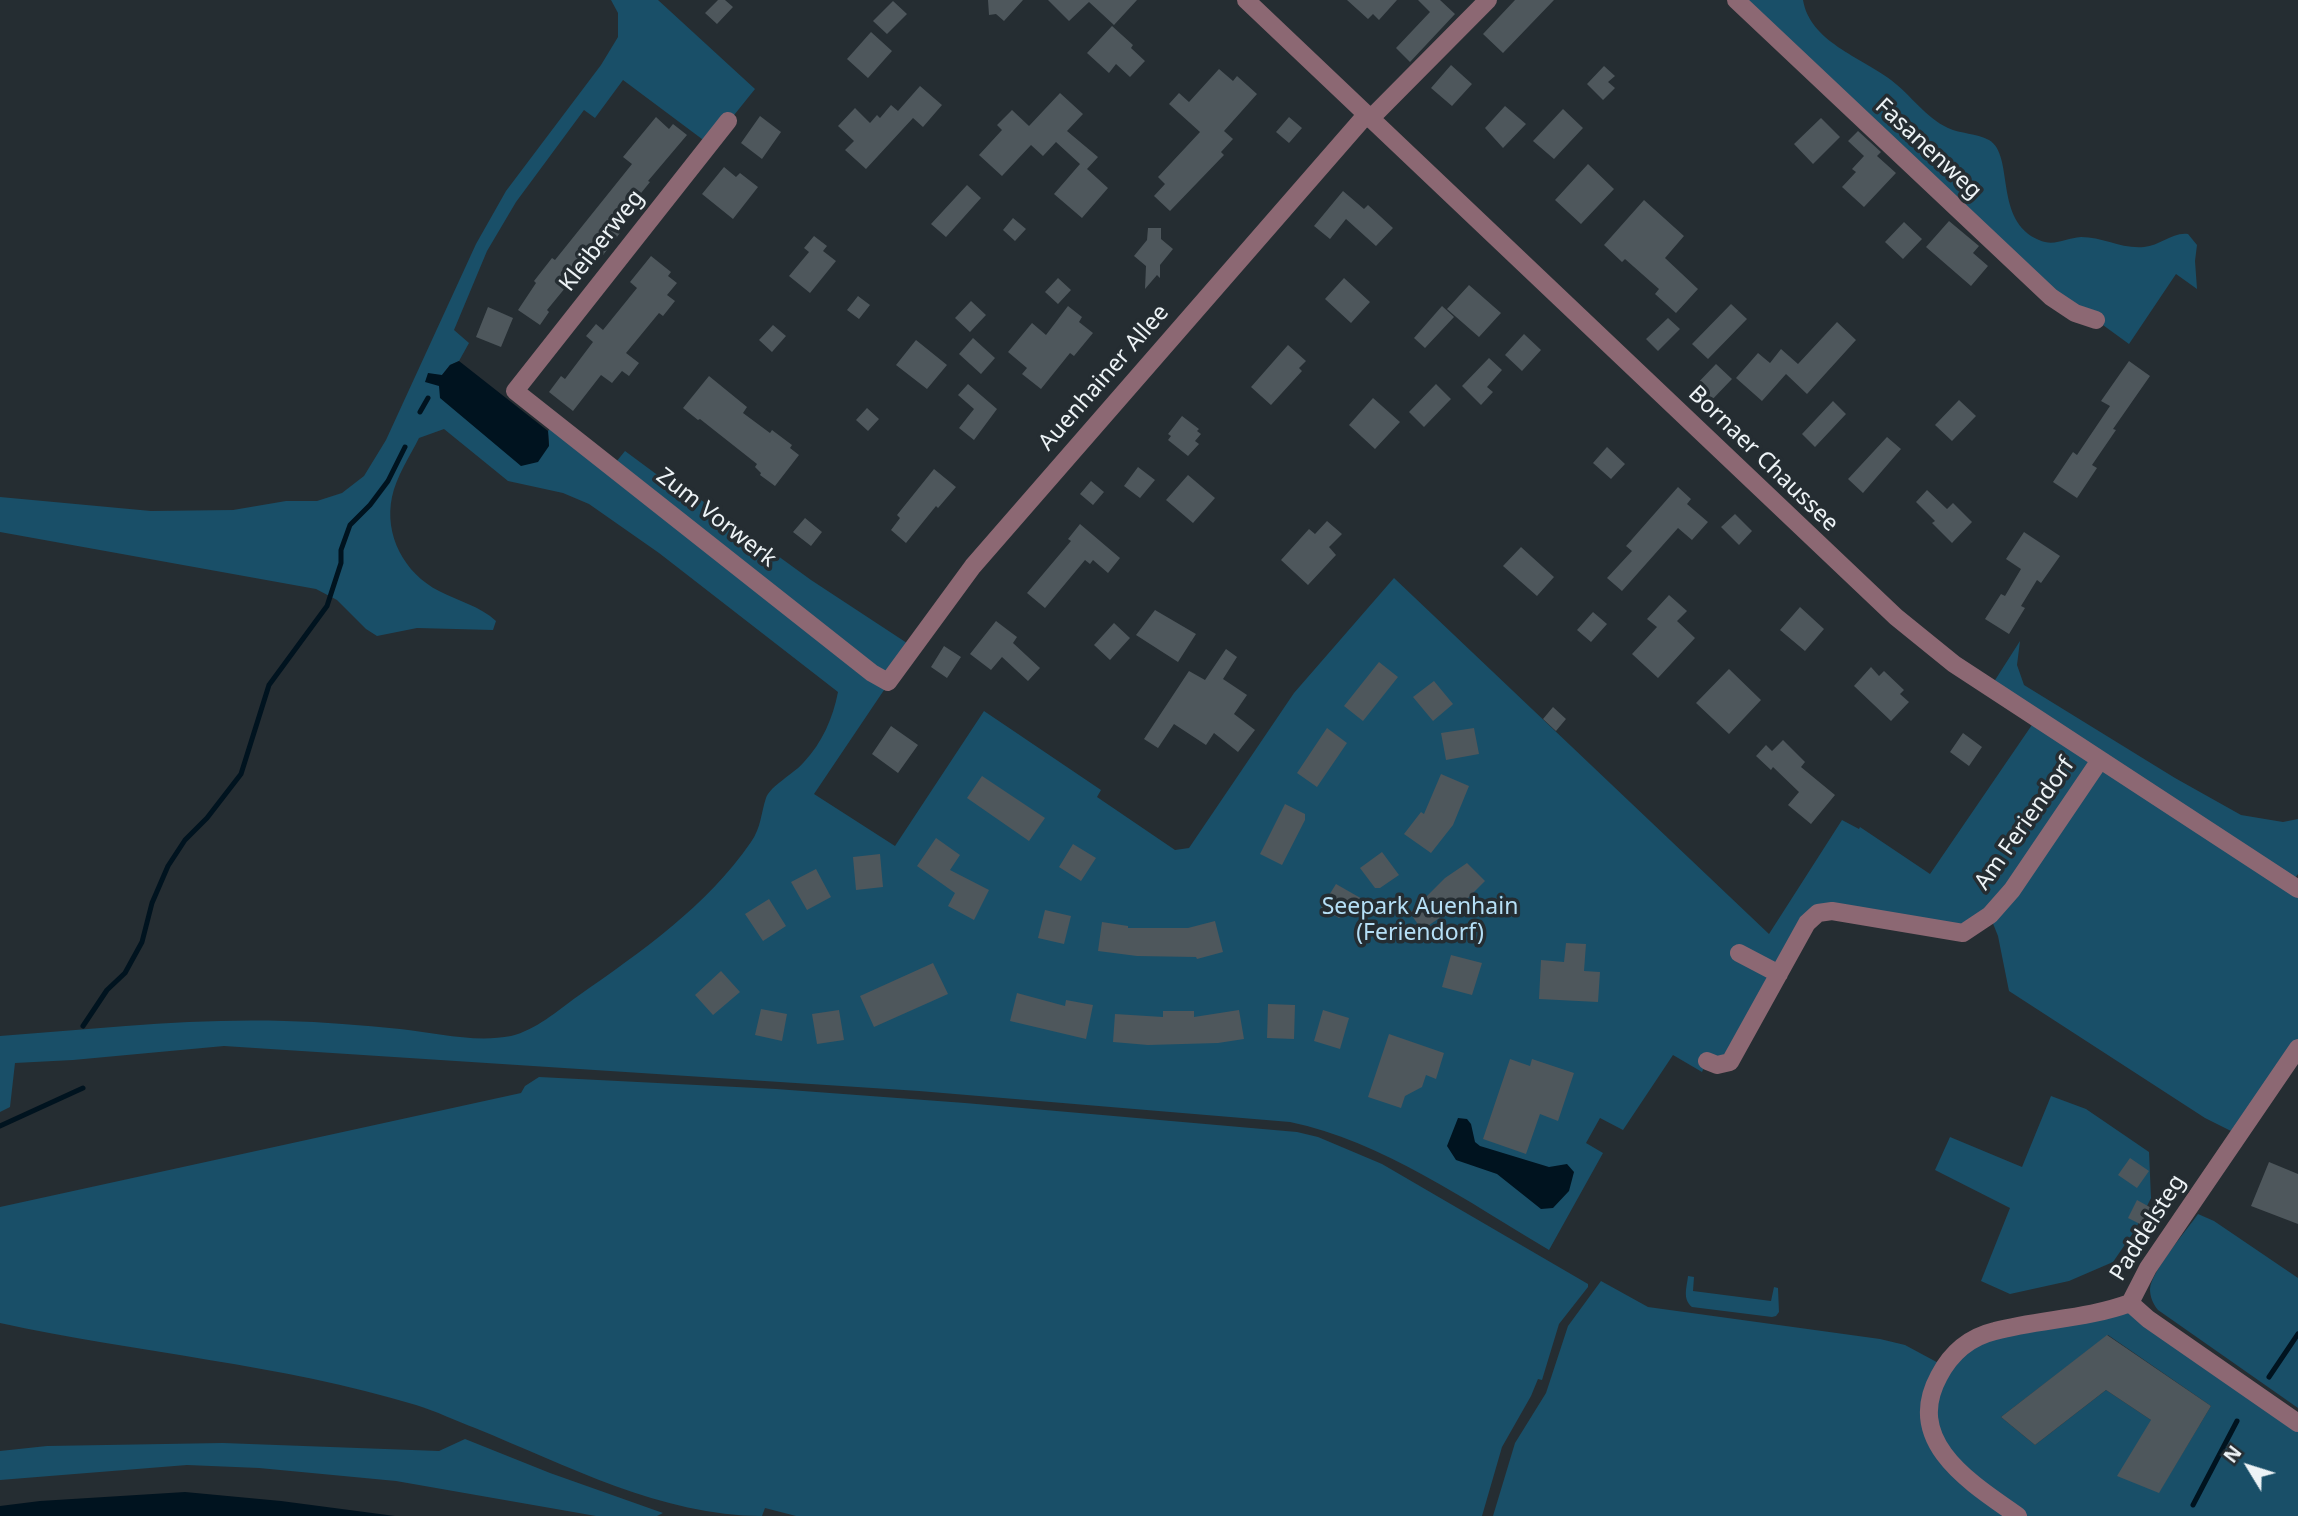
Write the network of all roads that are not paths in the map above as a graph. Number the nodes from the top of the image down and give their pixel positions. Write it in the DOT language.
graph roads {
  1 [pos="1246,0"];
  2 [pos="1488,0"];
  3 [pos="1736,0"];
  4 [pos="1368,117"];
  5 [pos="728,121"];
  6 [pos="2096,320"];
  7 [pos="515,391"];
  8 [pos="888,682"];
  9 [pos="2100,760"];
  10 [pos="2298,889"];
  11 [pos="1738,953"];
  12 [pos="1779,974"];
  13 [pos="2298,1048"];
  14 [pos="1707,1061"];
  15 [pos="2130,1303"];
  16 [pos="2298,1423"];
  17 [pos="2018,1516"];
  1 -- 4 [label="street, Bornaer Chaussee"];
  2 -- 4 [label="street"];
  3 -- 6 [label="street, Fasanenweg"];
  4 -- 8 [label="street, Auenhainer Allee"];
  4 -- 9 [label="street, Bornaer Chaussee"];
  5 -- 7 [label="street, Kleiberweg"];
  7 -- 8 [label="street, Zum Vorwerk"];
  9 -- 10 [label="street, Bornaer Chaussee"];
  9 -- 12 [label="street, Am Feriendorf"];
  11 -- 12 [label="street"];
  12 -- 14 [label="street, Am Feriendorf"];
  13 -- 15 [label="street, Paddelsteg"];
  15 -- 16 [label="street"];
  15 -- 17 [label="street, Paddelsteg"];
}
